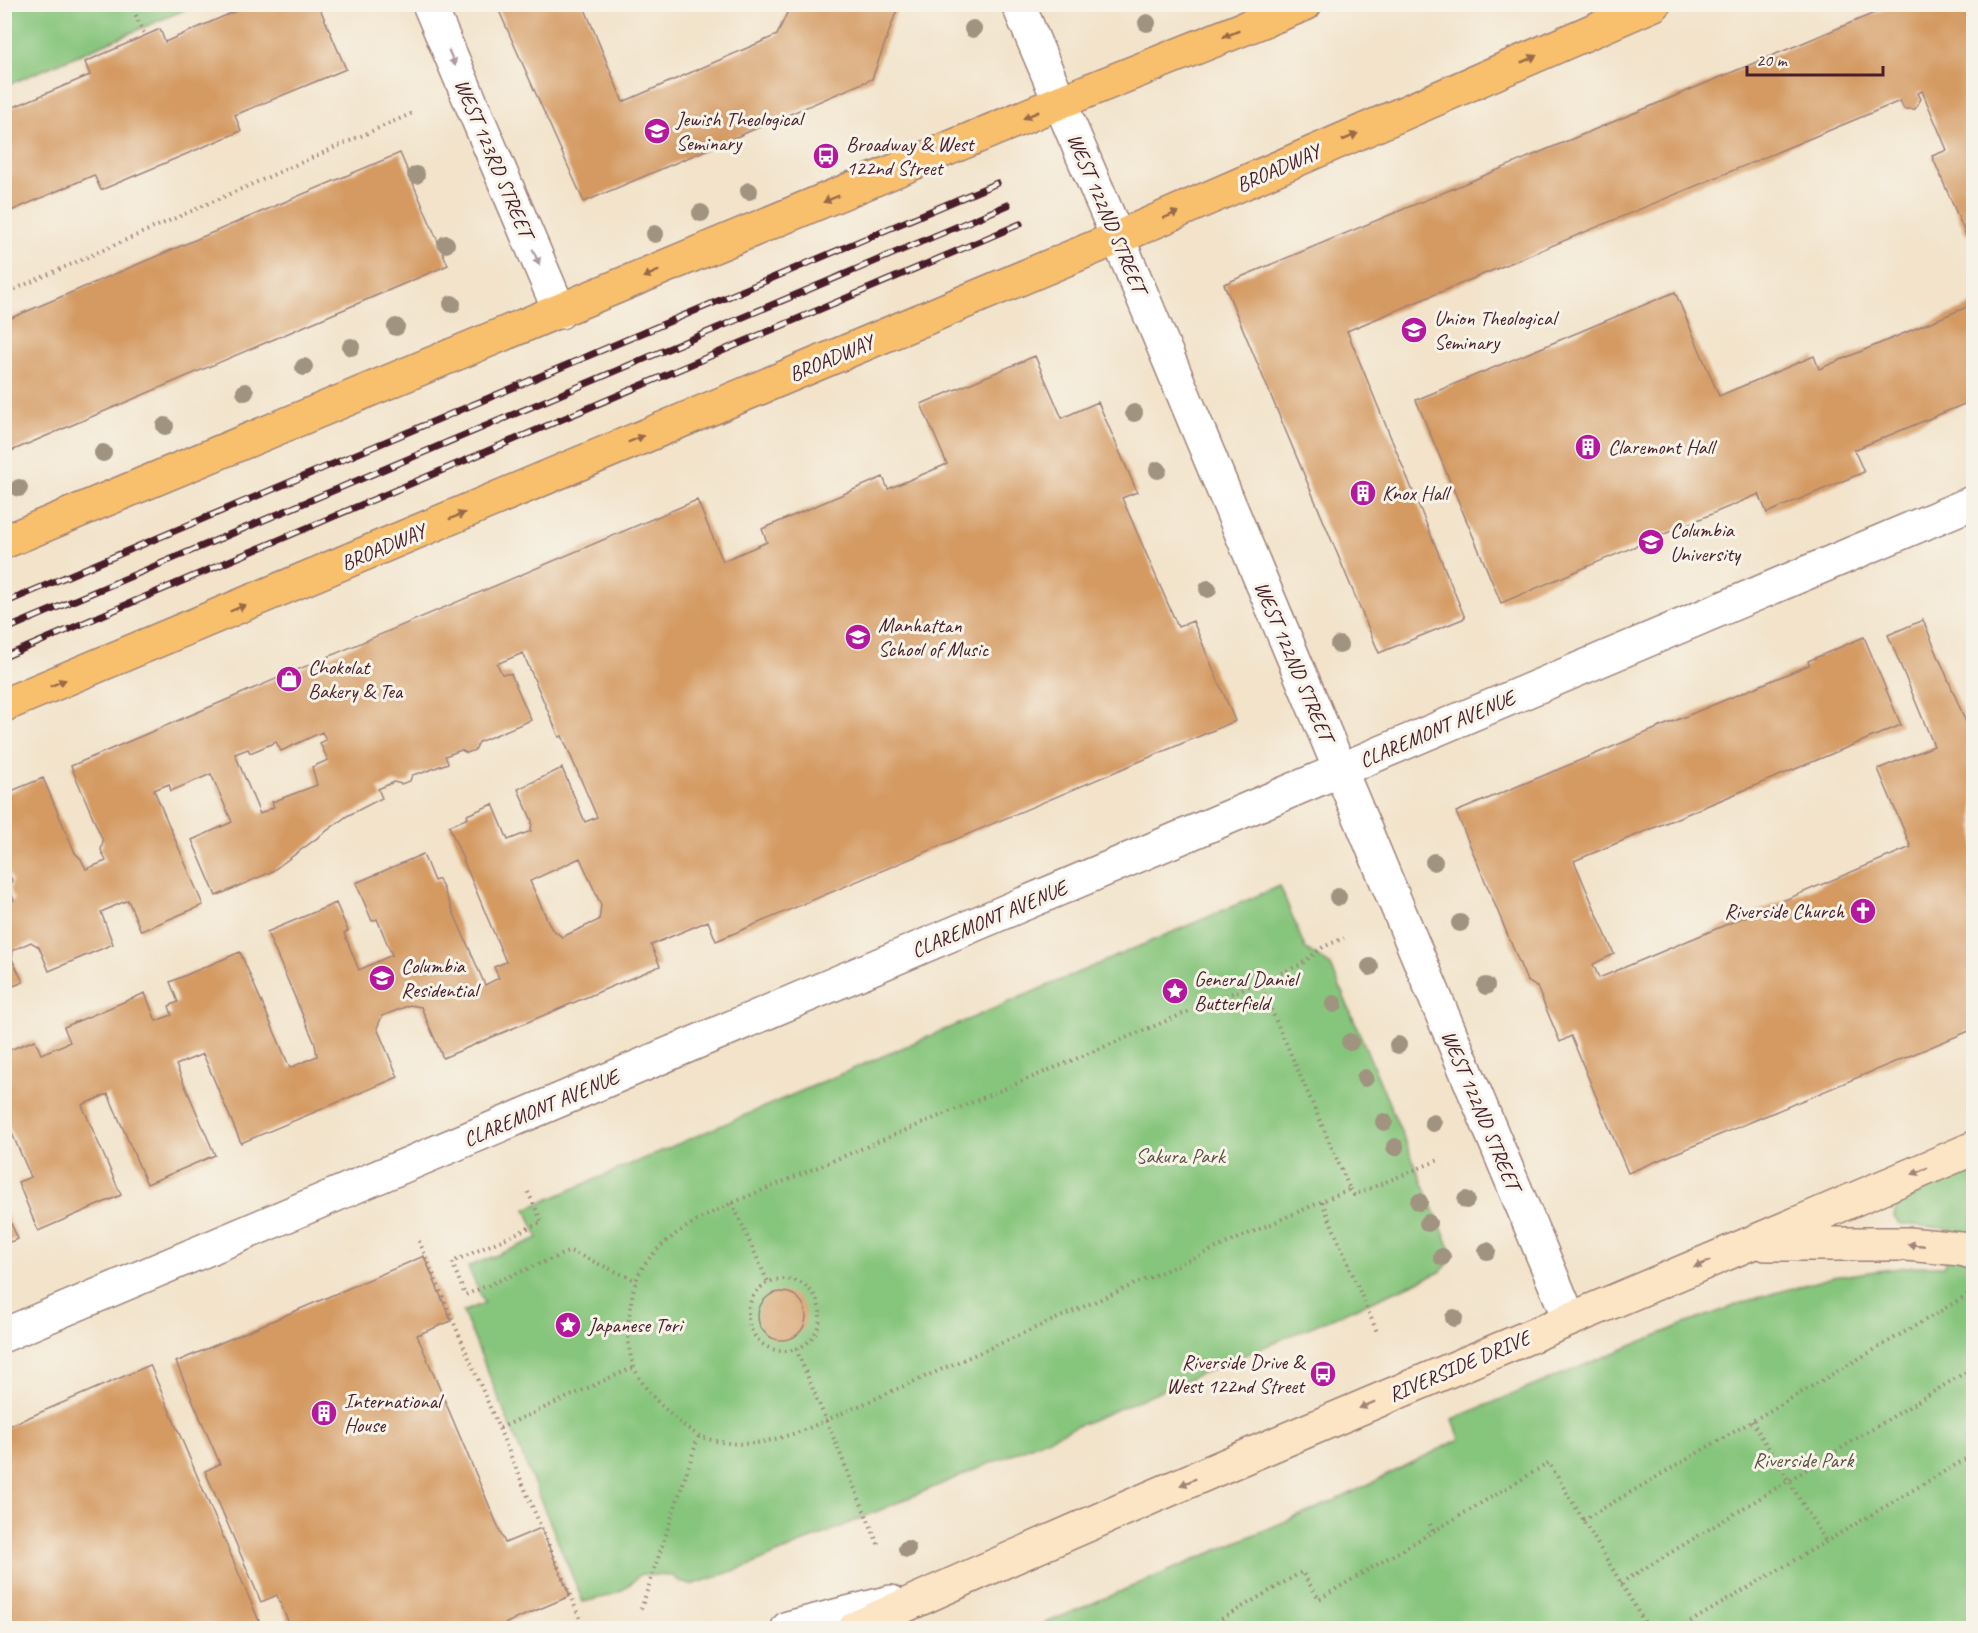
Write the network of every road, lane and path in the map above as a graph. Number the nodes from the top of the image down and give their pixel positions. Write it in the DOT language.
graph roads {
  1 [pos="131,4"];
  2 [pos="429,4"];
  3 [pos="1018,4"];
  4 [pos="1305,4"];
  5 [pos="1654,4"];
  6 [pos="1611,13"];
  7 [pos="145,36"];
  8 [pos="1060,102"];
  9 [pos="415,112"];
  10 [pos="1117,238"];
  11 [pos="4,294"];
  12 [pos="560,312"];
  13 [pos="1974,502"];
  14 [pos="4,542"];
  15 [pos="4,705"];
  16 [pos="1340,770"];
  17 [pos="1344,938"];
  18 [pos="1259,982"];
  19 [pos="1974,1148"];
  20 [pos="1439,1160"];
  21 [pos="1350,1189"];
  22 [pos="528,1192"];
  23 [pos="1322,1202"];
  24 [pos="732,1203"];
  25 [pos="419,1241"];
  26 [pos="1750,1245"];
  27 [pos="1974,1253"];
  28 [pos="637,1281"];
  29 [pos="768,1282"];
  30 [pos="1968,1295"];
  31 [pos="1569,1318"];
  32 [pos="1377,1332"];
  33 [pos="4,1335"];
  34 [pos="796,1349"];
  35 [pos="634,1367"];
  36 [pos="1974,1367"];
  37 [pos="825,1421"];
  38 [pos="1752,1421"];
  39 [pos="500,1428"];
  40 [pos="699,1435"];
  41 [pos="1974,1454"];
  42 [pos="1789,1481"];
  43 [pos="1583,1520"];
  44 [pos="1430,1524"];
  45 [pos="1433,1532"];
  46 [pos="1826,1542"];
  47 [pos="879,1546"];
  48 [pos="1621,1583"];
  49 [pos="945,1588"];
  50 [pos="641,1608"];
  51 [pos="582,1623"];
  52 [pos="788,1629"];
  53 [pos="855,1629"];
  54 [pos="1206,1629"];
  55 [pos="1648,1629"];
  56 [pos="1680,1629"];
  1 -- 7 [label="path"];
  2 -- 12 [label="street, WEST 123RD STREET, one-way"];
  3 -- 8 [label="street, WEST 122ND STREET"];
  4 -- 8 [label="main road, one-way"];
  5 -- 6 [label="main road, BROADWAY"];
  10 -- 6 [label="main road, BROADWAY, one-way"];
  8 -- 10 [label="street, WEST 122ND STREET"];
  8 -- 12 [label="main road, one-way"];
  9 -- 11 [label="path"];
  15 -- 10 [label="main road, BROADWAY, one-way"];
  10 -- 16 [label="street, WEST 122ND STREET"];
  12 -- 14 [label="main road"];
  13 -- 16 [label="street, CLAREMONT AVENUE"];
  16 -- 31 [label="street, WEST 122ND STREET"];
  16 -- 33 [label="street, CLAREMONT AVENUE"];
  17 -- 18 [label="path"];
  18 -- 21 [label="path"];
  18 -- 24 [label="path"];
  19 -- 26 [label="main road, RIVERSIDE DRIVE, one-way"];
  20 -- 21 [label="path"];
  21 -- 23 [label="path"];
  22 -- 28 [label="path"];
  23 -- 32 [label="path"];
  23 -- 37 [label="path"];
  24 -- 28 [label="path"];
  24 -- 29 [label="path"];
  25 -- 39 [label="path"];
  27 -- 26 [label="main road, one-way"];
  26 -- 31 [label="main road, RIVERSIDE DRIVE, one-way"];
  28 -- 35 [label="path"];
  29 -- 34 [label="path"];
  29 -- 34 [label="path"];
  30 -- 38 [label="path"];
  31 -- 49 [label="main road, RIVERSIDE DRIVE, one-way"];
  34 -- 37 [label="path"];
  35 -- 39 [label="path"];
  35 -- 40 [label="path"];
  36 -- 42 [label="path"];
  37 -- 40 [label="path"];
  37 -- 47 [label="path"];
  38 -- 42 [label="path"];
  38 -- 43 [label="path"];
  39 -- 51 [label="path"];
  40 -- 50 [label="path"];
  41 -- 46 [label="path"];
  42 -- 46 [label="path"];
  42 -- 48 [label="path"];
  43 -- 45 [label="path"];
  43 -- 48 [label="path"];
  44 -- 45 [label="path"];
  45 -- 54 [label="path"];
  46 -- 56 [label="path"];
  48 -- 55 [label="path"];
  49 -- 52 [label="street, RIVERSIDE DRIVE"];
  49 -- 53 [label="main road, RIVERSIDE DRIVE"];
}
